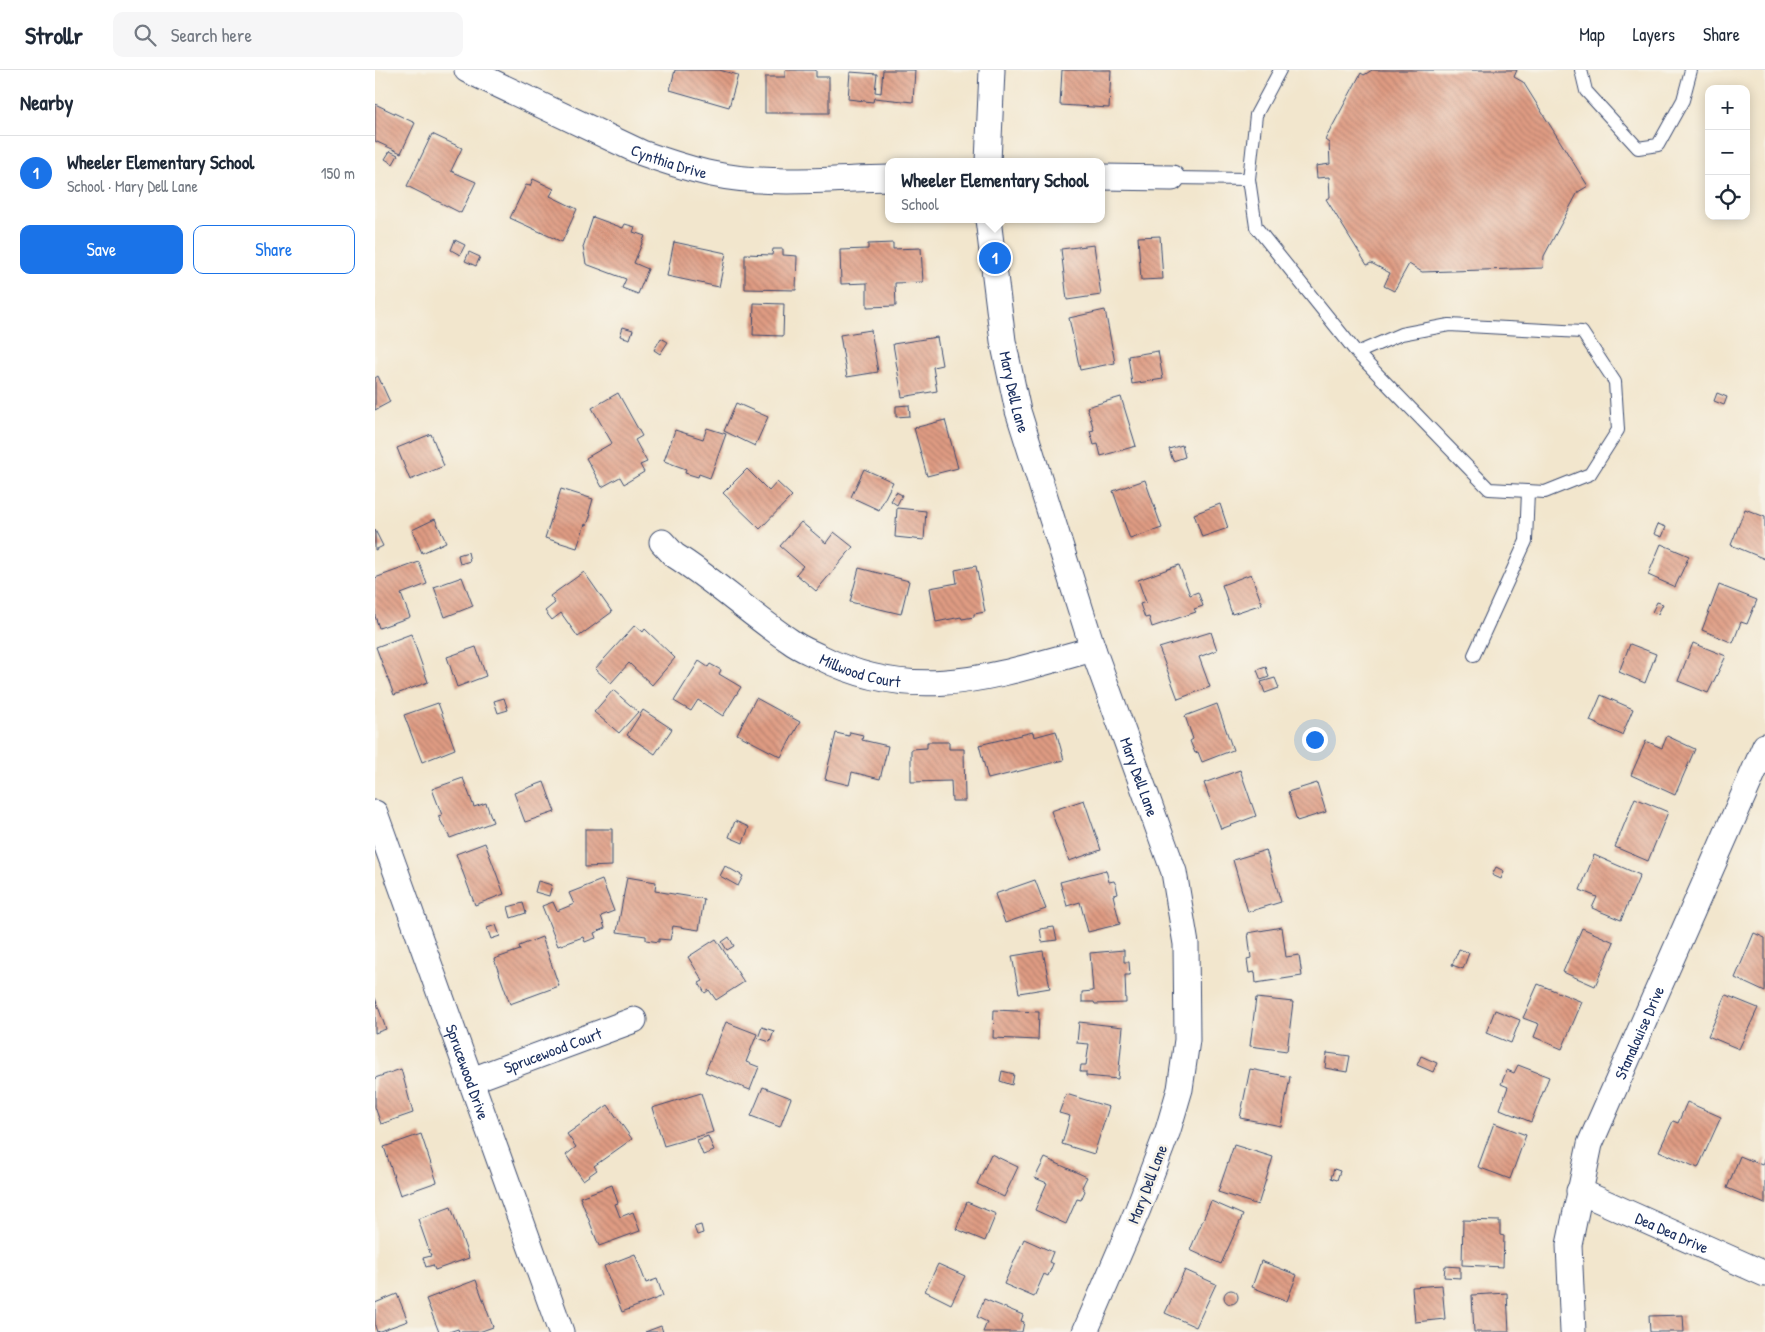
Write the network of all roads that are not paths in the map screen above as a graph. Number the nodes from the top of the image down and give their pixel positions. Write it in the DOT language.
graph roads {
  1 [pos="467,70"];
  2 [pos="992,70"];
  3 [pos="1280,70"];
  4 [pos="1581,70"];
  5 [pos="1691,70"];
  6 [pos="988,158"];
  7 [pos="1105,177"];
  8 [pos="885,178"];
  9 [pos="1172,178"];
  10 [pos="1249,179"];
  11 [pos="988,223"];
  12 [pos="1357,353"];
  13 [pos="1528,491"];
  14 [pos="662,542"];
  15 [pos="1093,649"];
  16 [pos="1475,655"];
  17 [pos="1765,746"];
  18 [pos="376,817"];
  19 [pos="634,1020"];
  20 [pos="472,1080"];
  21 [pos="1579,1191"];
  22 [pos="1765,1274"];
  23 [pos="561,1332"];
  24 [pos="1085,1332"];
  25 [pos="1573,1332"];
  1 -- 8 [label="street, Cynthia Drive"];
  2 -- 6 [label="street"];
  3 -- 10 [label="lane"];
  4 -- 5 [label="lane"];
  7 -- 9 [label="street"];
  9 -- 10 [label="lane"];
  10 -- 12 [label="lane"];
  11 -- 15 [label="street, Mary Dell Lane"];
  12 -- 13 [label="lane"];
  12 -- 13 [label="lane"];
  13 -- 16 [label="lane"];
  14 -- 15 [label="street, Millwood Court"];
  15 -- 24 [label="street, Mary Dell Lane"];
  17 -- 21 [label="street, Stanalouise Drive"];
  18 -- 20 [label="street, Sprucewood Drive"];
  19 -- 20 [label="street, Sprucewood Court"];
  20 -- 23 [label="street, Sprucewood Drive"];
  21 -- 22 [label="street, Dea Dea Drive"];
  21 -- 25 [label="street, Stanalouise Drive"];
}
